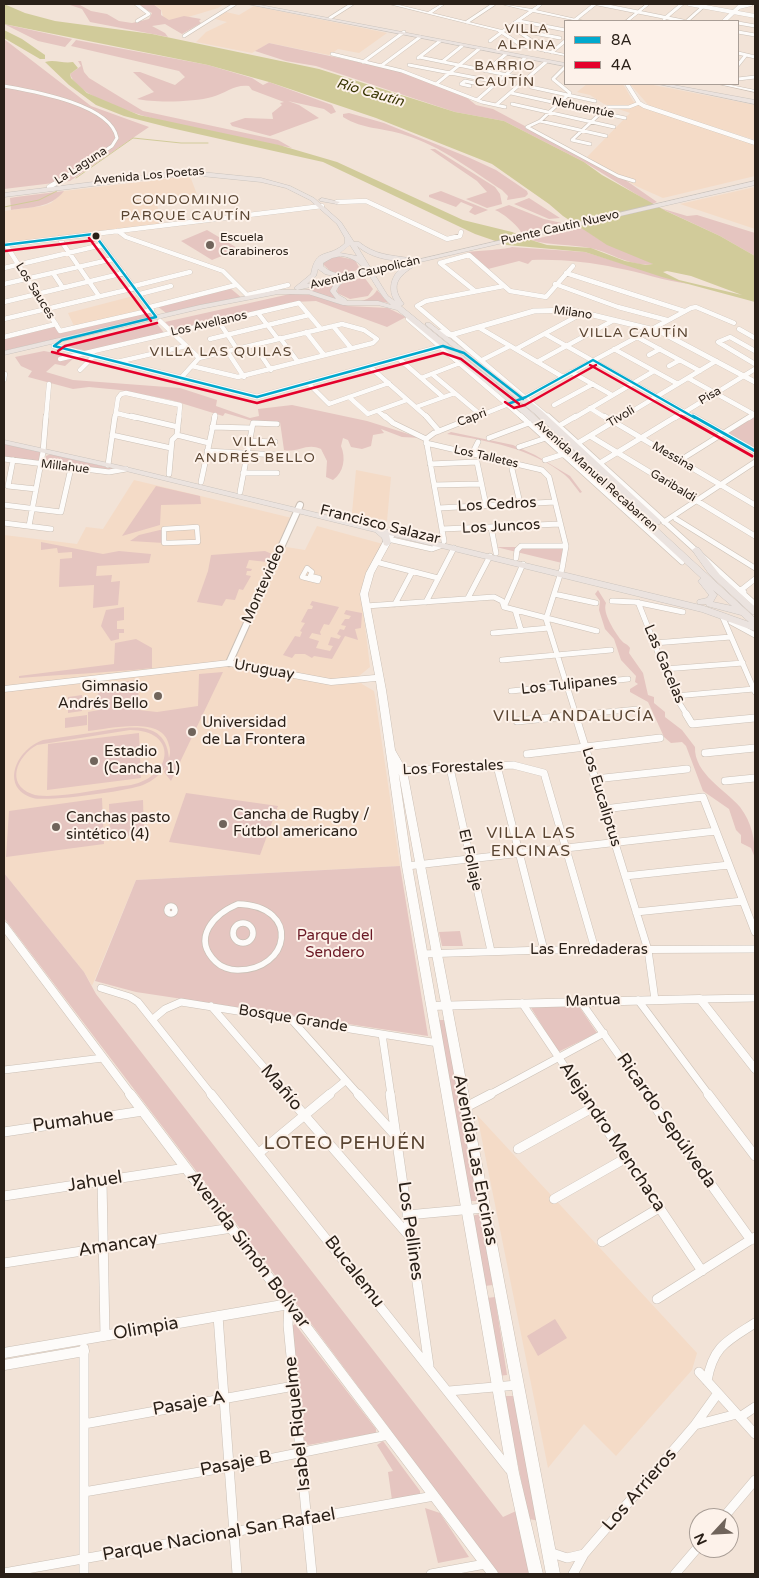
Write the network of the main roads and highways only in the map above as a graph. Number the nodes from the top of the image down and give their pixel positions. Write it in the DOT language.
graph roads {
  1 [pos="249,4"];
  2 [pos="261,4"];
  3 [pos="391,4"];
  4 [pos="443,4"];
  5 [pos="503,4"];
  6 [pos="541,4"];
  7 [pos="648,4"];
  8 [pos="533,10"];
  9 [pos="429,13"];
  10 [pos="331,19"];
  11 [pos="575,20"];
  12 [pos="628,20"];
  13 [pos="502,32"];
  14 [pos="403,33"];
  15 [pos="480,48"];
  16 [pos="564,55"];
  17 [pos="547,61"];
  18 [pos="564,65"];
  19 [pos="673,85"];
  20 [pos="682,85"];
  21 [pos="728,85"];
  22 [pos="755,91"];
  23 [pos="755,101"];
  24 [pos="187,174"];
  25 [pos="147,180"];
  26 [pos="755,183"];
  27 [pos="106,184"];
  28 [pos="72,187"];
  29 [pos="4,193"];
  30 [pos="322,203"];
  31 [pos="333,209"];
  32 [pos="348,238"];
  33 [pos="357,243"];
  34 [pos="452,253"];
  35 [pos="433,257"];
  36 [pos="362,262"];
  37 [pos="368,272"];
  38 [pos="351,276"];
  39 [pos="376,285"];
  40 [pos="289,287"];
  41 [pos="278,292"];
  42 [pos="401,304"];
  43 [pos="410,318"];
  44 [pos="158,319"];
  45 [pos="432,327"];
  46 [pos="62,340"];
  47 [pos="35,346"];
  48 [pos="54,346"];
  49 [pos="441,346"];
  50 [pos="465,350"];
  51 [pos="4,353"];
  52 [pos="4,358"];
  53 [pos="518,401"];
  54 [pos="559,426"];
  55 [pos="4,437"];
  56 [pos="550,437"];
  57 [pos="4,442"];
  58 [pos="575,442"];
  59 [pos="43,448"];
  60 [pos="564,454"];
  61 [pos="108,462"];
  62 [pos="299,508"];
  63 [pos="390,536"];
  64 [pos="444,543"];
  65 [pos="696,550"];
  66 [pos="493,555"];
  67 [pos="562,571"];
  68 [pos="714,578"];
  69 [pos="701,602"];
  70 [pos="755,614"];
  71 [pos="739,618"];
  72 [pos="755,623"];
  73 [pos="755,628"];
  74 [pos="376,661"];
  75 [pos="381,677"];
  76 [pos="89,679"];
  77 [pos="362,680"];
  78 [pos="4,684"];
  79 [pos="4,689"];
  80 [pos="382,690"];
  81 [pos="384,704"];
  82 [pos="390,749"];
  83 [pos="446,1005"];
  84 [pos="517,1385"];
  85 [pos="536,1574"];
  86 [pos="553,1574"];
  1 -- 10 [label="main road"];
  2 -- 10 [label="main road"];
  3 -- 9 [label="main road"];
  4 -- 9 [label="main road"];
  5 -- 8 [label="main road"];
  6 -- 8 [label="main road"];
  7 -- 12 [label="main road"];
  8 -- 11 [label="main road"];
  8 -- 13 [label="main road"];
  9 -- 13 [label="main road"];
  10 -- 14 [label="main road"];
  13 -- 16 [label="main road"];
  14 -- 15 [label="main road"];
  14 -- 15 [label="main road"];
  15 -- 17 [label="main road"];
  15 -- 17 [label="main road"];
  17 -- 18 [label="main road"];
  19 -- 23 [label="main road"];
  20 -- 23 [label="main road"];
  21 -- 22 [label="main road"];
  24 -- 25 [label="main road"];
  24 -- 28 [label="main road, Avenida Los Poetas"];
  24 -- 30 [label="main road, Avenida Los Poetas"];
  26 -- 34 [label="main road, Puente Cautín Nuevo"];
  27 -- 28 [label="main road"];
  28 -- 29 [label="main road, Avenida Los Poetas"];
  29 -- 30 [label="main road, Avenida Los Poetas"];
  30 -- 31 [label="main road"];
  30 -- 31 [label="main road"];
  30 -- 32 [label="main road, Avenida Los Poetas"];
  31 -- 33 [label="main road"];
  32 -- 36 [label="main road, Avenida Los Poetas"];
  32 -- 40 [label="main road"];
  33 -- 35 [label="main road"];
  33 -- 37 [label="main road"];
  34 -- 35 [label="main road, Avenida Caupolicán"];
  35 -- 37 [label="main road, Avenida Caupolicán, bridge"];
  35 -- 42 [label="main road"];
  36 -- 37 [label="main road, Avenida Los Poetas"];
  36 -- 38 [label="main road"];
  37 -- 38 [label="main road, Avenida Caupolicán"];
  37 -- 39 [label="main road, Avenida Manuel Recabarren"];
  37 -- 42 [label="main road, Avenida Manuel Recabarren"];
  38 -- 39 [label="main road"];
  38 -- 40 [label="main road, Avenida Caupolicán"];
  39 -- 43 [label="main road, Avenida Manuel Recabarren"];
  40 -- 41 [label="main road, Avenida Caupolicán"];
  41 -- 43 [label="main road"];
  41 -- 44 [label="main road, Avenida Caupolicán"];
  41 -- 44 [label="main road, Avenida Caupolicán"];
  42 -- 45 [label="main road, Avenida Manuel Recabarren"];
  43 -- 49 [label="main road, Avenida Manuel Recabarren"];
  44 -- 46 [label="main road, Avenida Caupolicán"];
  44 -- 48 [label="main road"];
  45 -- 49 [label="main road"];
  45 -- 50 [label="main road, Avenida Manuel Recabarren"];
  45 -- 50 [label="main road"];
  46 -- 47 [label="main road, Avenida Caupolicán"];
  46 -- 48 [label="main road"];
  47 -- 48 [label="main road"];
  47 -- 51 [label="main road, Avenida Caupolicán"];
  48 -- 52 [label="main road"];
  49 -- 50 [label="main road"];
  49 -- 53 [label="main road, Avenida Manuel Recabarren"];
  50 -- 53 [label="main road, Avenida Manuel Recabarren"];
  53 -- 56 [label="main road, Avenida Manuel Recabarren"];
  53 -- 58 [label="main road, Avenida Manuel Recabarren"];
  54 -- 58 [label="main road"];
  55 -- 59 [label="main road, Francisco Salazar"];
  56 -- 60 [label="main road"];
  56 -- 68 [label="main road, Avenida Manuel Recabarren"];
  57 -- 59 [label="main road, Francisco Salazar"];
  58 -- 68 [label="main road, Avenida Manuel Recabarren"];
  59 -- 61 [label="main road, Francisco Salazar"];
  61 -- 62 [label="main road, Francisco Salazar"];
  61 -- 62 [label="main road, Francisco Salazar"];
  62 -- 63 [label="main road, Francisco Salazar"];
  62 -- 63 [label="main road, Francisco Salazar"];
  63 -- 64 [label="main road, Francisco Salazar"];
  63 -- 74 [label="main road, Avenida Las Encinas"];
  64 -- 66 [label="main road, Francisco Salazar"];
  64 -- 66 [label="main road, Francisco Salazar"];
  65 -- 68 [label="main road"];
  66 -- 67 [label="main road, Francisco Salazar"];
  67 -- 69 [label="main road, Francisco Salazar"];
  67 -- 71 [label="main road, Francisco Salazar"];
  68 -- 69 [label="main road"];
  68 -- 70 [label="main road, Avenida Manuel Recabarren"];
  68 -- 71 [label="main road, Avenida Manuel Recabarren"];
  69 -- 71 [label="main road, Francisco Salazar"];
  70 -- 71 [label="main road, Francisco Salazar"];
  71 -- 72 [label="main road, Avenida Manuel Recabarren"];
  71 -- 73 [label="main road, Francisco Salazar"];
  74 -- 75 [label="main road, Avenida Las Encinas"];
  74 -- 77 [label="main road"];
  75 -- 77 [label="main road, Uruguay"];
  75 -- 80 [label="main road, Avenida Las Encinas"];
  75 -- 81 [label="main road, Avenida Las Encinas"];
  76 -- 77 [label="main road, Uruguay"];
  76 -- 78 [label="main road, Uruguay"];
  76 -- 79 [label="main road, Uruguay"];
  77 -- 80 [label="main road"];
  80 -- 81 [label="main road, Avenida Las Encinas"];
  81 -- 82 [label="main road, Avenida Las Encinas"];
  82 -- 83 [label="main road, Avenida Las Encinas"];
  82 -- 85 [label="main road, Avenida Las Encinas"];
  83 -- 84 [label="main road, Avenida Las Encinas"];
  84 -- 86 [label="main road, Avenida Las Encinas"];
}
